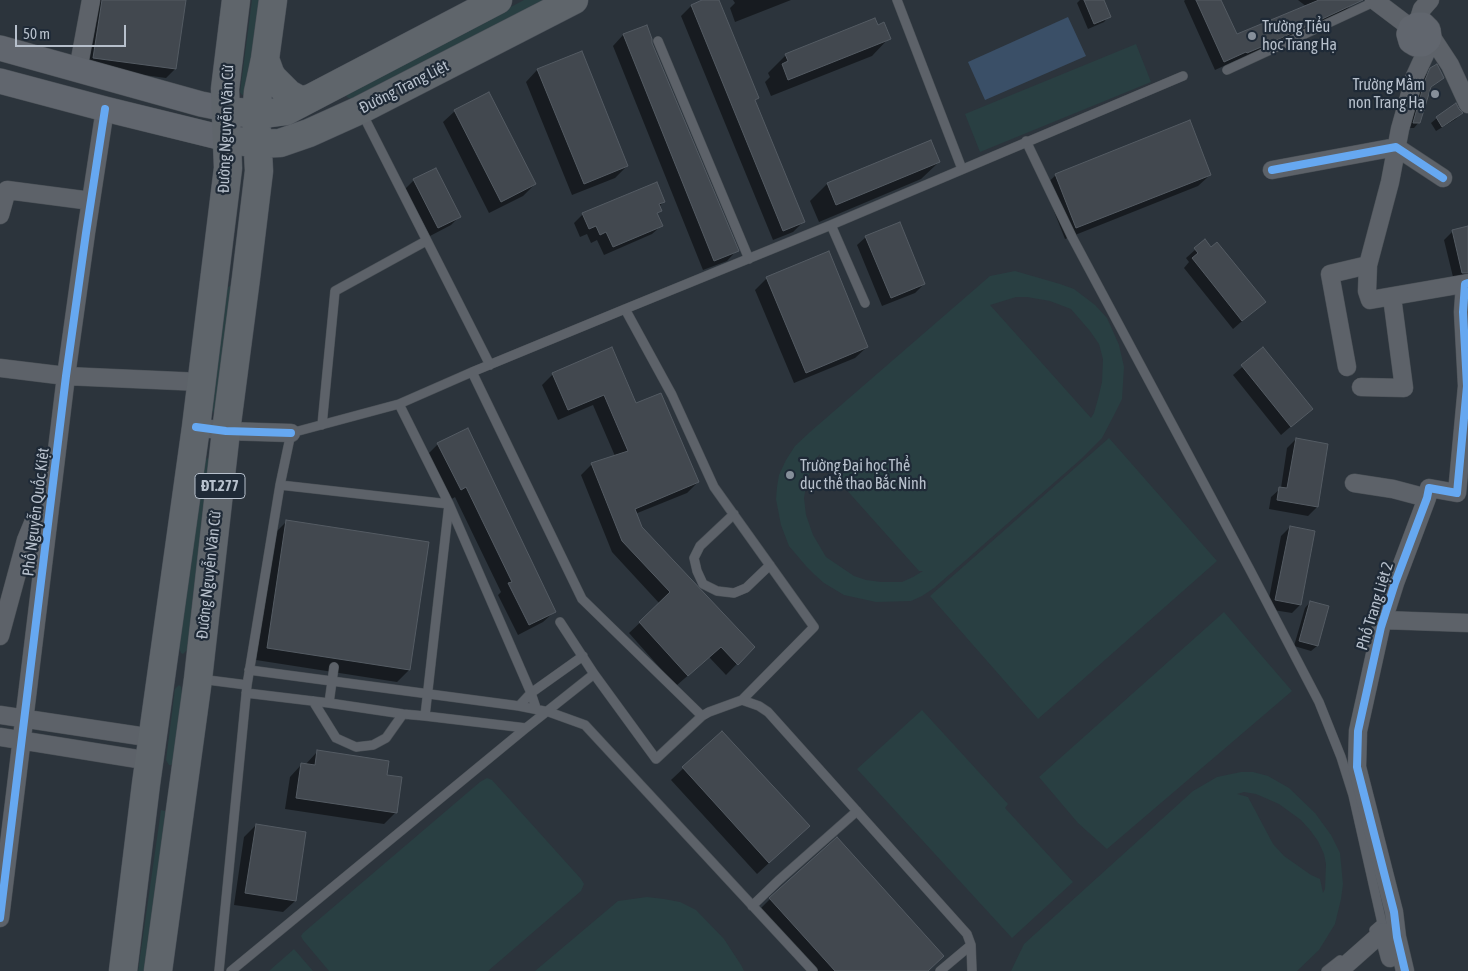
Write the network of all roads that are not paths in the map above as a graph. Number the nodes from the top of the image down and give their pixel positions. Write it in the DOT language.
graph roads {
  1 [pos="91,0"];
  2 [pos="236,0"];
  3 [pos="273,0"];
  4 [pos="498,0"];
  5 [pos="574,0"];
  6 [pos="897,0"];
  7 [pos="1430,0"];
  8 [pos="1375,1"];
  9 [pos="1420,32"];
  10 [pos="658,41"];
  11 [pos="0,48"];
  12 [pos="265,59"];
  13 [pos="78,70"];
  14 [pos="1227,70"];
  15 [pos="1183,76"];
  16 [pos="0,81"];
  17 [pos="311,98"];
  18 [pos="1468,104"];
  19 [pos="105,109"];
  20 [pos="226,109"];
  21 [pos="360,110"];
  22 [pos="256,115"];
  23 [pos="227,139"];
  24 [pos="1026,142"];
  25 [pos="257,144"];
  26 [pos="1396,147"];
  27 [pos="962,169"];
  28 [pos="1272,170"];
  29 [pos="1443,178"];
  30 [pos="3,189"];
  31 [pos="91,201"];
  32 [pos="0,215"];
  33 [pos="831,224"];
  34 [pos="426,241"];
  35 [pos="749,259"];
  36 [pos="1368,265"];
  37 [pos="1466,284"];
  38 [pos="1392,296"];
  39 [pos="865,303"];
  40 [pos="625,308"];
  41 [pos="490,365"];
  42 [pos="1347,367"];
  43 [pos="0,368"];
  44 [pos="472,372"];
  45 [pos="66,376"];
  46 [pos="201,382"];
  47 [pos="1361,387"];
  48 [pos="399,404"];
  49 [pos="322,425"];
  50 [pos="196,427"];
  51 [pos="226,431"];
  52 [pos="291,433"];
  53 [pos="1354,483"];
  54 [pos="280,485"];
  55 [pos="1427,498"];
  56 [pos="51,501"];
  57 [pos="449,504"];
  58 [pos="734,514"];
  59 [pos="770,565"];
  60 [pos="1383,620"];
  61 [pos="560,622"];
  62 [pos="1468,623"];
  63 [pos="0,636"];
  64 [pos="583,656"];
  65 [pos="334,667"];
  66 [pos="249,670"];
  67 [pos="594,674"];
  68 [pos="162,675"];
  69 [pos="198,679"];
  70 [pos="332,681"];
  71 [pos="246,689"];
  72 [pos="531,693"];
  73 [pos="427,694"];
  74 [pos="742,700"];
  75 [pos="313,701"];
  76 [pos="329,703"];
  77 [pos="518,706"];
  78 [pos="536,708"];
  79 [pos="549,712"];
  80 [pos="403,714"];
  81 [pos="0,715"];
  82 [pos="426,716"];
  83 [pos="702,716"];
  84 [pos="24,720"];
  85 [pos="526,728"];
  86 [pos="0,737"];
  87 [pos="22,742"];
  88 [pos="150,761"];
  89 [pos="182,790"];
  90 [pos="857,812"];
  91 [pos="5,839"];
  92 [pos="752,906"];
  93 [pos="0,918"];
  94 [pos="971,945"];
  95 [pos="123,971"];
  96 [pos="158,971"];
  97 [pos="219,971"];
  98 [pos="232,971"];
  99 [pos="813,971"];
  100 [pos="940,971"];
  101 [pos="972,971"];
  102 [pos="1326,971"];
  103 [pos="1339,971"];
  104 [pos="1394,971"];
  105 [pos="1405,971"];
  1 -- 13 [label="street"];
  2 -- 20 [label="main road, Đường Nguyễn Văn Cừ / ĐT.277"];
  3 -- 12 [label="main road, Đường Nguyễn Văn Cừ / ĐT.277"];
  4 -- 17 [label="main road, Đường Trang Liệt"];
  5 -- 21 [label="main road, Đường Trang Liệt"];
  6 -- 27 [label="lane"];
  7 -- 9 [label="street"];
  8 -- 9 [label="street"];
  8 -- 14 [label="lane"];
  9 -- 18 [label="street"];
  9 -- 26 [label="street"];
  10 -- 35 [label="lane"];
  11 -- 13 [label="street"];
  12 -- 17 [label="main road"];
  12 -- 22 [label="main road, Đường Nguyễn Văn Cừ / ĐT.277"];
  13 -- 20 [label="street"];
  15 -- 24 [label="lane"];
  16 -- 19 [label="street"];
  17 -- 22 [label="main road, Đường Trang Liệt"];
  19 -- 23 [label="street"];
  19 -- 31 [label="street, Phố Nguyễn Quốc Kiệt"];
  20 -- 22 [label="main road, Đường Trang Liệt"];
  20 -- 23 [label="main road, Đường Nguyễn Văn Cừ / ĐT.277"];
  21 -- 25 [label="main road, Đường Trang Liệt"];
  21 -- 34 [label="lane"];
  22 -- 25 [label="main road, Đường Nguyễn Văn Cừ / ĐT.277"];
  23 -- 25 [label="main road, Đường Trang Liệt"];
  23 -- 46 [label="main road, Đường Nguyễn Văn Cừ / ĐT.277"];
  24 -- 27 [label="lane"];
  24 -- 102 [label="lane"];
  25 -- 51 [label="main road, Đường Nguyễn Văn Cừ / ĐT.277"];
  26 -- 28 [label="street"];
  26 -- 29 [label="street"];
  26 -- 36 [label="street"];
  27 -- 33 [label="lane"];
  30 -- 31 [label="street"];
  30 -- 32 [label="street"];
  31 -- 45 [label="street, Phố Nguyễn Quốc Kiệt"];
  33 -- 35 [label="lane"];
  33 -- 39 [label="lane"];
  34 -- 41 [label="lane"];
  34 -- 49 [label="lane"];
  35 -- 40 [label="lane"];
  36 -- 38 [label="street"];
  36 -- 42 [label="street"];
  37 -- 38 [label="street"];
  37 -- 55 [label="street"];
  38 -- 47 [label="street"];
  40 -- 41 [label="lane"];
  40 -- 58 [label="lane"];
  41 -- 44 [label="lane"];
  43 -- 45 [label="street"];
  44 -- 48 [label="lane"];
  44 -- 83 [label="lane"];
  45 -- 46 [label="street"];
  45 -- 56 [label="street, Phố Nguyễn Quốc Kiệt"];
  46 -- 50 [label="main road, Đường Nguyễn Văn Cừ / ĐT.277"];
  48 -- 49 [label="lane"];
  48 -- 57 [label="lane"];
  49 -- 52 [label="lane"];
  50 -- 51 [label="street"];
  50 -- 68 [label="main road, Đường Nguyễn Văn Cừ / ĐT.277"];
  51 -- 52 [label="street"];
  51 -- 69 [label="main road, Đường Nguyễn Văn Cừ / ĐT.277"];
  52 -- 54 [label="lane"];
  53 -- 55 [label="street"];
  54 -- 57 [label="lane"];
  54 -- 66 [label="lane"];
  55 -- 60 [label="street, Phố Trang Liệt 2"];
  56 -- 63 [label="street"];
  56 -- 84 [label="street, Phố Nguyễn Quốc Kiệt"];
  57 -- 72 [label="lane"];
  57 -- 73 [label="lane"];
  58 -- 59 [label="lane"];
  58 -- 59 [label="lane"];
  59 -- 74 [label="lane"];
  60 -- 62 [label="street"];
  60 -- 105 [label="street, Phố Trang Liệt 2"];
  61 -- 64 [label="lane"];
  64 -- 67 [label="lane"];
  64 -- 72 [label="lane"];
  65 -- 70 [label="lane"];
  66 -- 70 [label="lane"];
  66 -- 71 [label="lane"];
  67 -- 79 [label="lane"];
  67 -- 83 [label="lane"];
  68 -- 69 [label="main road"];
  68 -- 88 [label="main road, Đường Nguyễn Văn Cừ / ĐT.277"];
  69 -- 71 [label="lane"];
  69 -- 89 [label="main road, Đường Nguyễn Văn Cừ / ĐT.277"];
  70 -- 73 [label="lane"];
  70 -- 76 [label="lane"];
  71 -- 75 [label="lane"];
  71 -- 97 [label="lane"];
  72 -- 77 [label="lane"];
  72 -- 78 [label="lane"];
  73 -- 77 [label="lane"];
  73 -- 82 [label="lane"];
  74 -- 83 [label="lane"];
  74 -- 90 [label="lane"];
  75 -- 76 [label="lane"];
  75 -- 80 [label="lane"];
  76 -- 80 [label="lane"];
  77 -- 78 [label="lane"];
  78 -- 79 [label="lane"];
  79 -- 85 [label="lane"];
  79 -- 92 [label="lane"];
  80 -- 82 [label="lane"];
  81 -- 84 [label="street"];
  82 -- 85 [label="lane"];
  84 -- 87 [label="street, Phố Nguyễn Quốc Kiệt"];
  84 -- 88 [label="street"];
  85 -- 98 [label="lane"];
  86 -- 87 [label="street"];
  87 -- 88 [label="street"];
  87 -- 91 [label="street, Phố Nguyễn Quốc Kiệt"];
  88 -- 89 [label="main road"];
  88 -- 95 [label="main road, Đường Nguyễn Văn Cừ / ĐT.277"];
  89 -- 96 [label="main road, Đường Nguyễn Văn Cừ / ĐT.277"];
  90 -- 92 [label="lane"];
  90 -- 94 [label="lane"];
  91 -- 93 [label="street, Phố Nguyễn Quốc Kiệt"];
  92 -- 99 [label="lane"];
  94 -- 100 [label="lane"];
  94 -- 101 [label="lane"];
  103 -- 104 [label="street"];
}
